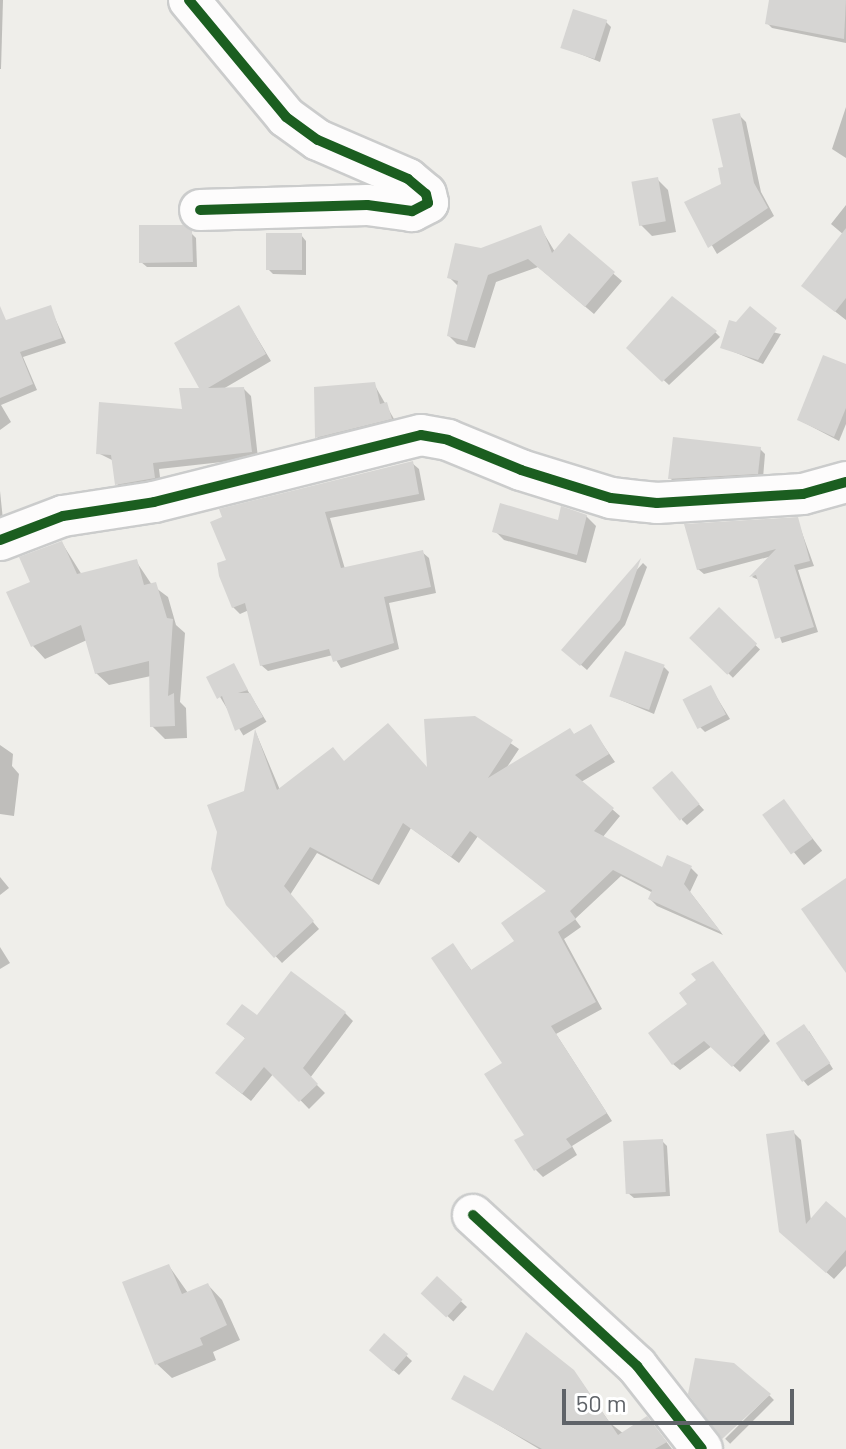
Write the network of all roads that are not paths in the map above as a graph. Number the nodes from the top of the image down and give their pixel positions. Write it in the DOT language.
graph roads {
  1 [pos="189,0"];
  2 [pos="200,210"];
  3 [pos="846,482"];
  4 [pos="0,540"];
  5 [pos="473,1215"];
  6 [pos="702,1449"];
  1 -- 2 [label="street"];
  3 -- 4 [label="street"];
  5 -- 6 [label="street"];
}
